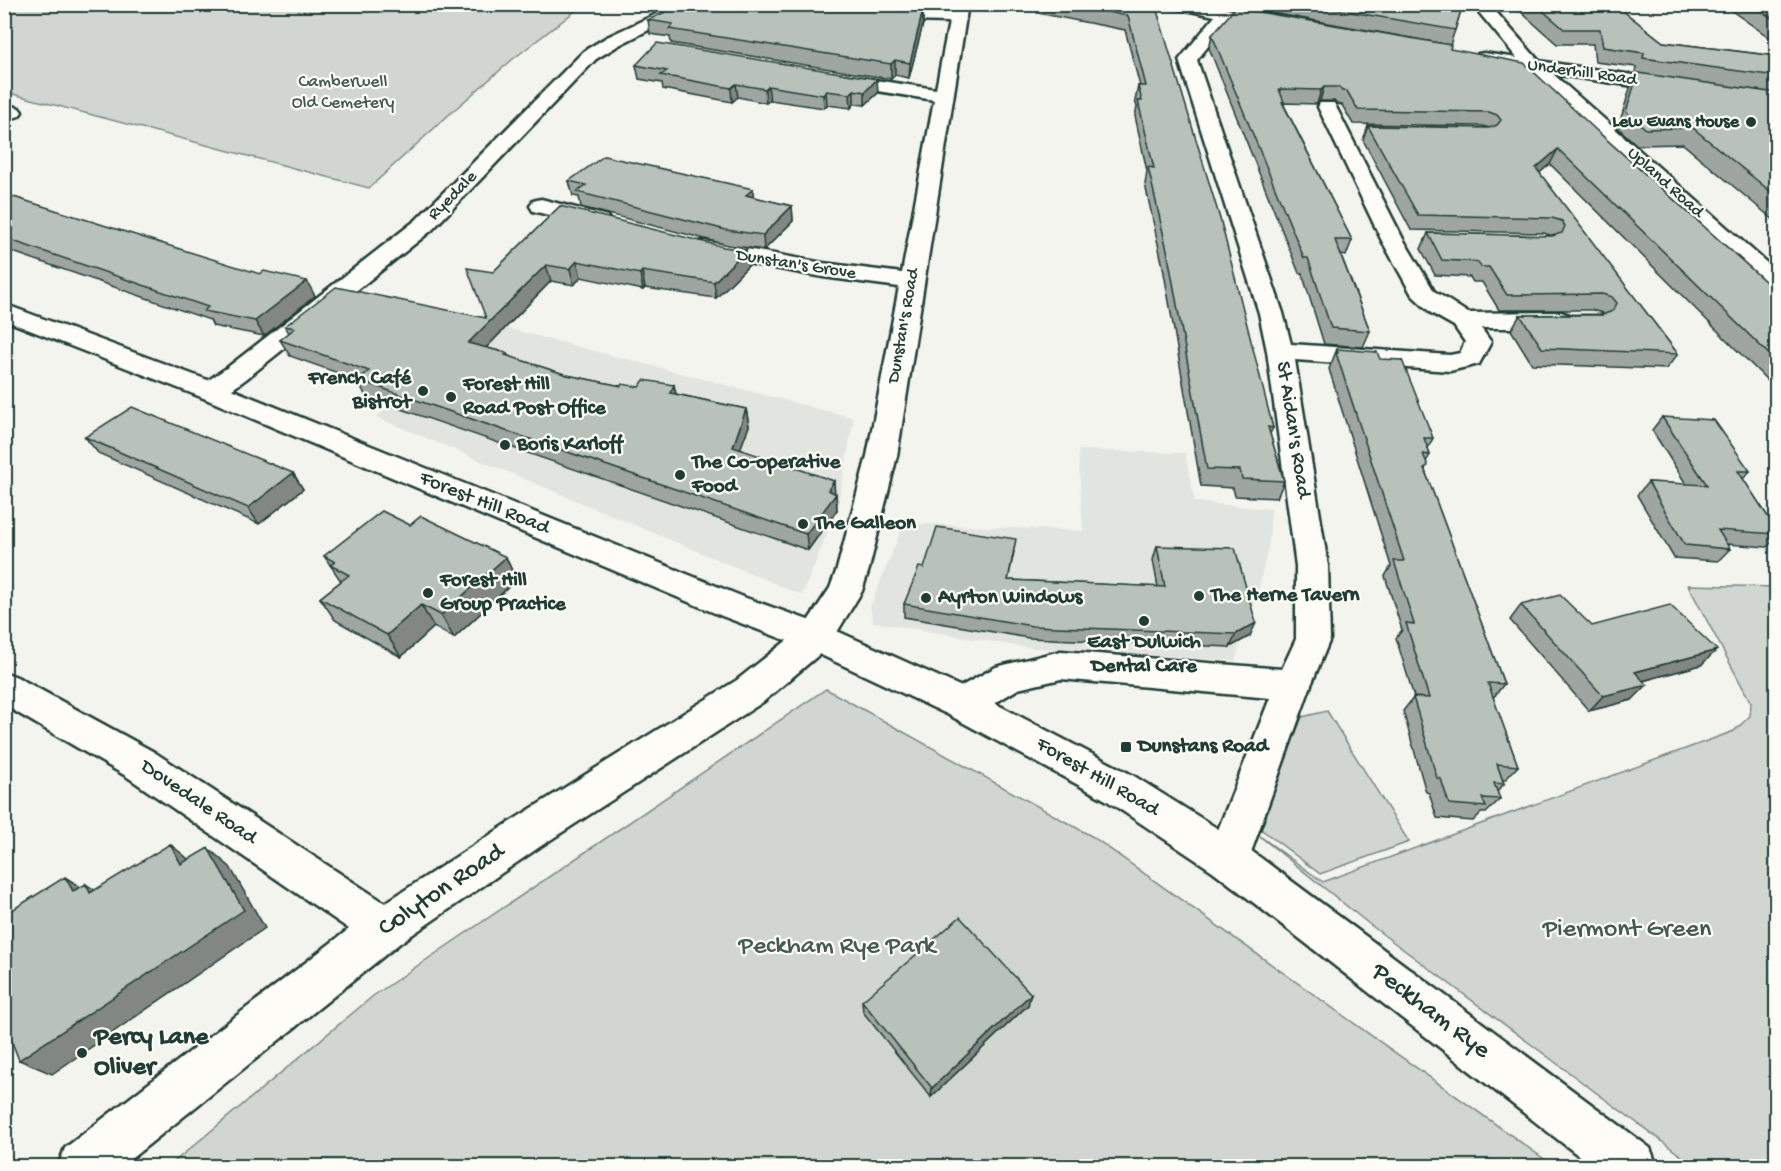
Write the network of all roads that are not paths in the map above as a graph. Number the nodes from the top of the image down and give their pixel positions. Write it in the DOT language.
graph roads {
  1 [pos="692,4"];
  2 [pos="821,4"];
  3 [pos="1176,4"];
  4 [pos="1480,4"];
  5 [pos="959,11"];
  6 [pos="1226,14"];
  7 [pos="1260,20"];
  8 [pos="613,41"];
  9 [pos="648,47"];
  10 [pos="1465,55"];
  11 [pos="1535,67"];
  12 [pos="818,76"];
  13 [pos="1694,89"];
  14 [pos="944,96"];
  15 [pos="1327,107"];
  16 [pos="541,206"];
  17 [pos="618,226"];
  18 [pos="684,243"];
  19 [pos="913,280"];
  20 [pos="1776,283"];
  21 [pos="4,311"];
  22 [pos="1581,320"];
  23 [pos="1463,321"];
  24 [pos="1280,351"];
  25 [pos="211,391"];
  26 [pos="816,637"];
  27 [pos="1293,685"];
  28 [pos="4,687"];
  29 [pos="962,704"];
  30 [pos="1228,858"];
  31 [pos="385,928"];
  32 [pos="83,1167"];
  33 [pos="1632,1167"];
  1 -- 8 [label="street, Ryedale"];
  2 -- 5 [label="street"];
  3 -- 6 [label="street"];
  4 -- 11 [label="street, Upland Road"];
  5 -- 14 [label="street, Dunstan's Road"];
  6 -- 7 [label="street"];
  6 -- 24 [label="street, St Aidan's Road"];
  8 -- 9 [label="street"];
  8 -- 25 [label="street, Ryedale"];
  10 -- 11 [label="street, Underhill Road"];
  11 -- 13 [label="street, Underhill Road"];
  11 -- 20 [label="street, Upland Road"];
  12 -- 14 [label="street"];
  14 -- 19 [label="street, Dunstan's Road"];
  15 -- 23 [label="street"];
  16 -- 17 [label="street"];
  18 -- 19 [label="street, Dunstan's Grove"];
  19 -- 26 [label="street, Dunstan's Road"];
  21 -- 25 [label="street, Forest Hill Road"];
  22 -- 23 [label="street"];
  23 -- 24 [label="street"];
  24 -- 27 [label="street, St Aidan's Road"];
  25 -- 26 [label="street, Forest Hill Road"];
  26 -- 29 [label="street, Forest Hill Road"];
  26 -- 31 [label="street, Colyton Road"];
  27 -- 29 [label="street"];
  27 -- 30 [label="street, St Aidan's Road"];
  28 -- 31 [label="street, Dovedale Road"];
  29 -- 30 [label="street, Forest Hill Road"];
  30 -- 33 [label="street, Peckham Rye"];
  31 -- 32 [label="street, Colyton Road"];
}
